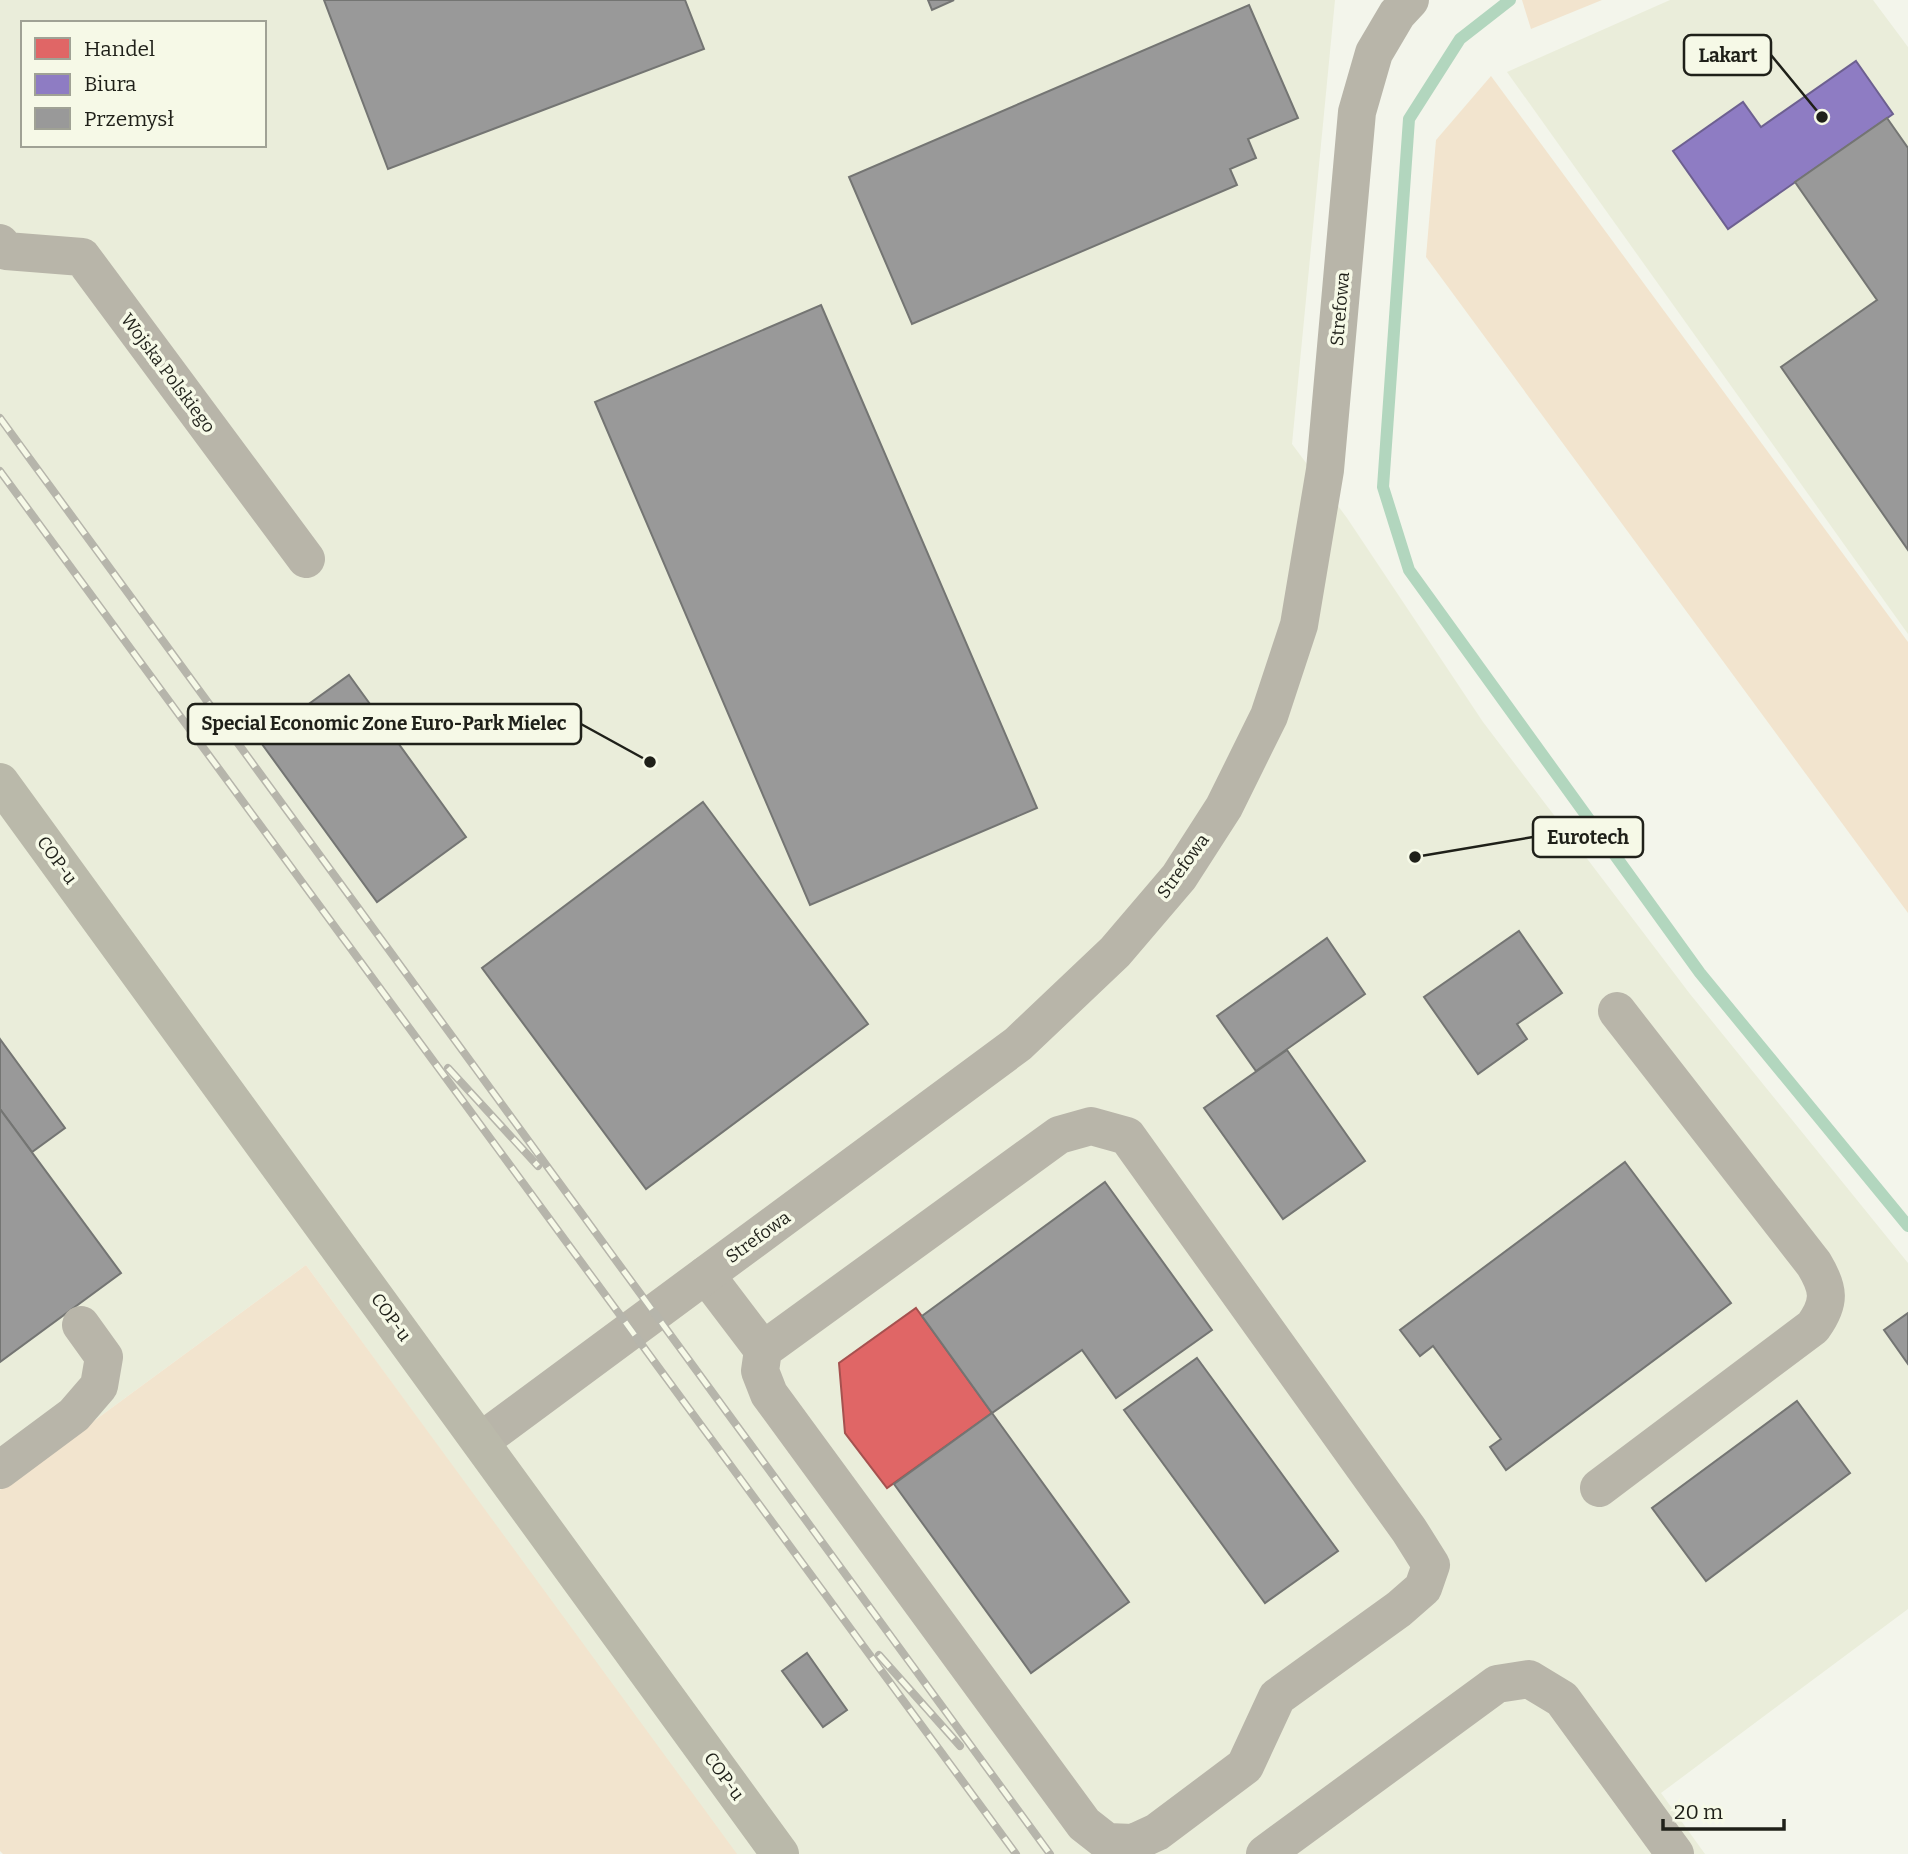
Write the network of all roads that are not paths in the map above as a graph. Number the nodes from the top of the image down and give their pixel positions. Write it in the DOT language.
graph roads {
  1 [pos="1410,0"];
  2 [pos="0,243"];
  3 [pos="306,559"];
  4 [pos="0,782"];
  5 [pos="1617,1010"];
  6 [pos="706,1275"];
  7 [pos="80,1325"];
  8 [pos="763,1350"];
  9 [pos="481,1441"];
  10 [pos="0,1470"];
  11 [pos="1599,1488"];
  12 [pos="780,1854"];
  13 [pos="1265,1854"];
  14 [pos="1675,1854"];
  1 -- 6 [label="street, Strefowa"];
  2 -- 3 [label="street, Wojska Polskiego"];
  4 -- 9 [label="main road, COP-u"];
  5 -- 11 [label="street"];
  6 -- 8 [label="street"];
  6 -- 9 [label="street, Strefowa"];
  7 -- 10 [label="street"];
  8 -- 8 [label="street"];
  9 -- 12 [label="main road, COP-u"];
  13 -- 14 [label="street"];
}
